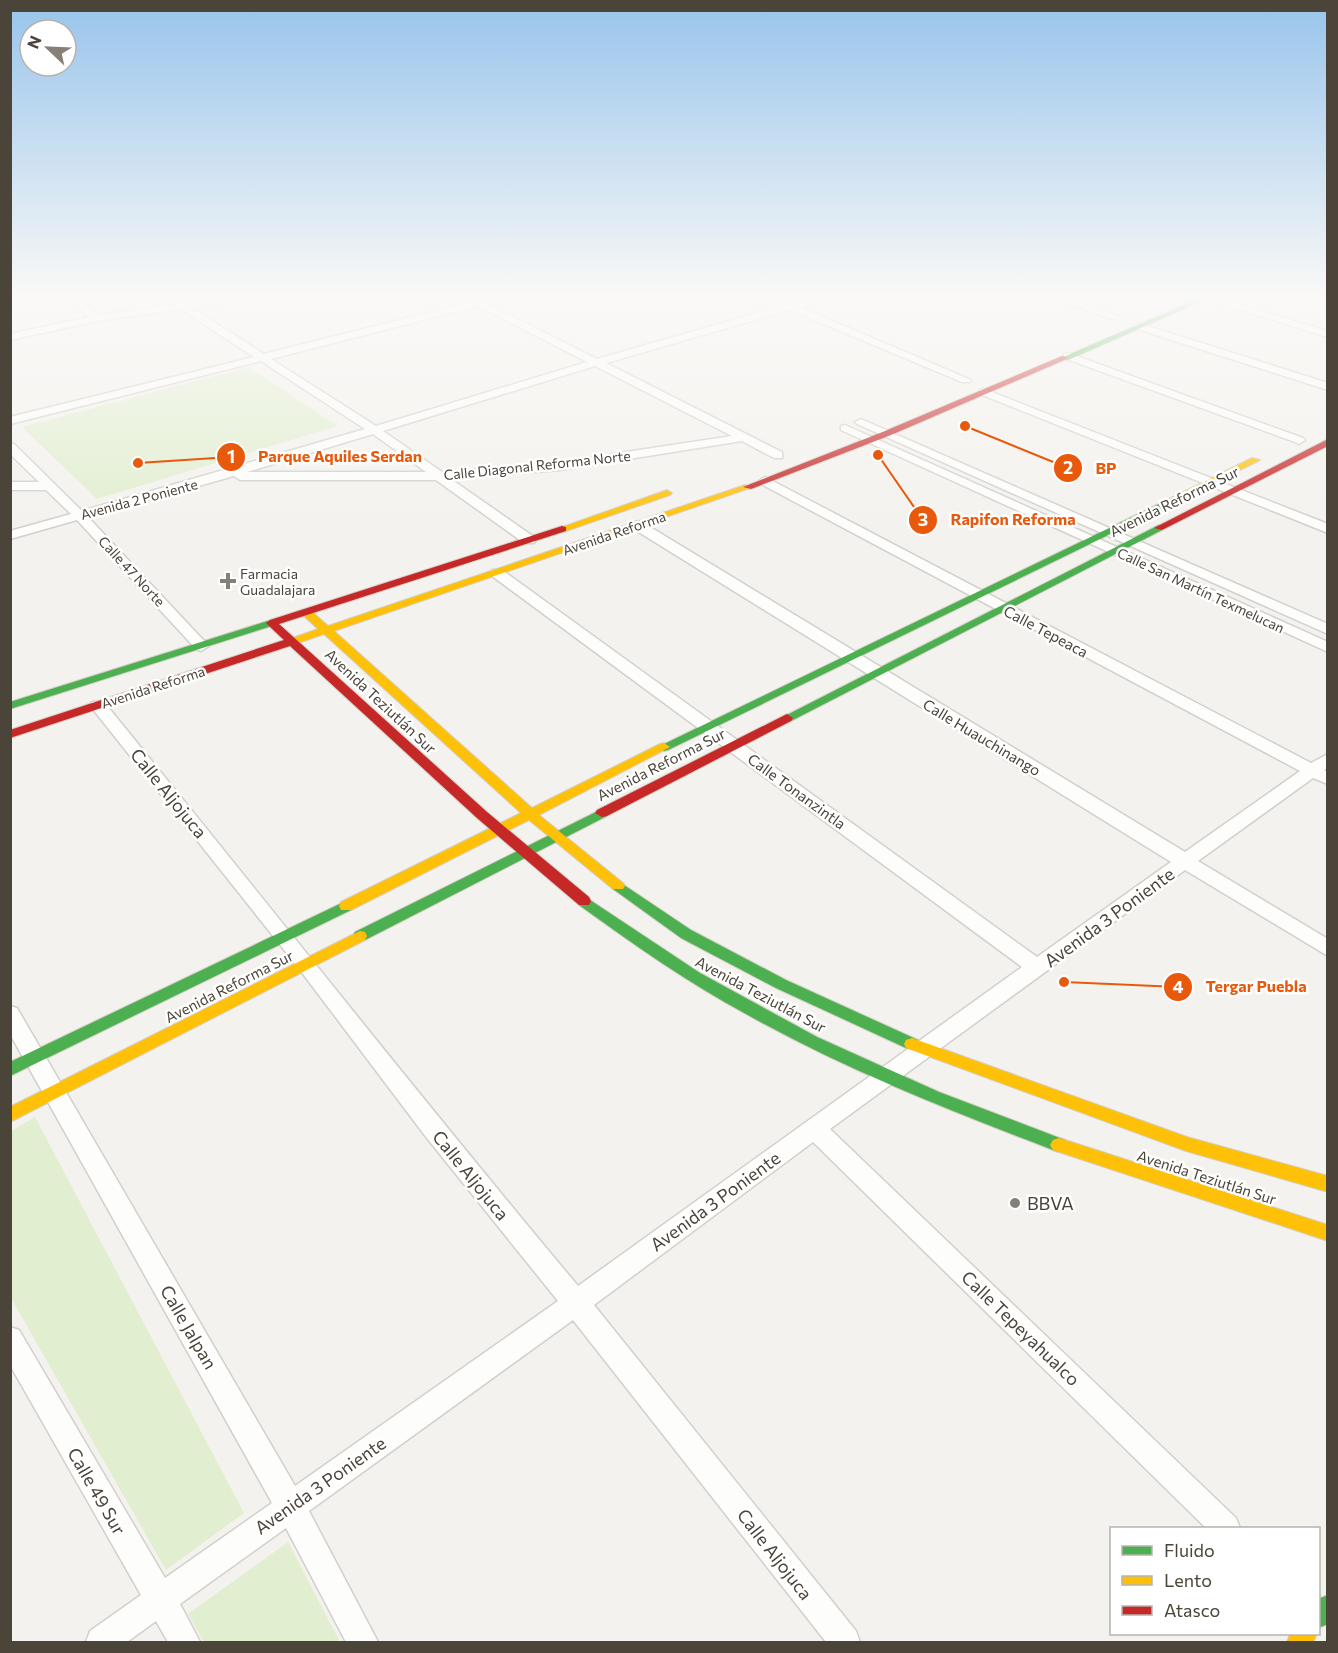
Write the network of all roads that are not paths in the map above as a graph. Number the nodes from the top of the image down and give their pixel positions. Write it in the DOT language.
graph roads {
  1 [pos="195,375"];
  2 [pos="289,375"];
  3 [pos="554,375"];
  4 [pos="619,375"];
  5 [pos="963,375"];
  6 [pos="1023,375"];
  7 [pos="1128,375"];
  8 [pos="1291,375"];
  9 [pos="970,378"];
  10 [pos="1328,387"];
  11 [pos="945,388"];
  12 [pos="984,392"];
  13 [pos="877,415"];
  14 [pos="10,422"];
  15 [pos="861,422"];
  16 [pos="373,429"];
  17 [pos="839,431"];
  18 [pos="888,433"];
  19 [pos="1316,435"];
  20 [pos="742,438"];
  21 [pos="870,440"];
  22 [pos="10,447"];
  23 [pos="784,453"];
  24 [pos="756,463"];
  25 [pos="222,476"];
  26 [pos="441,476"];
  27 [pos="765,481"];
  28 [pos="1210,482"];
  29 [pos="10,486"];
  30 [pos="47,486"];
  31 [pos="676,490"];
  32 [pos="1235,491"];
  33 [pos="79,515"];
  34 [pos="637,525"];
  35 [pos="1328,529"];
  36 [pos="1107,530"];
  37 [pos="10,535"];
  38 [pos="1089,539"];
  39 [pos="529,540"];
  40 [pos="1132,541"];
  41 [pos="1113,550"];
  42 [pos="497,573"];
  43 [pos="977,594"];
  44 [pos="1001,607"];
  45 [pos="306,612"];
  46 [pos="272,623"];
  47 [pos="326,630"];
  48 [pos="1328,630"];
  49 [pos="292,642"];
  50 [pos="201,646"];
  51 [pos="1328,648"];
  52 [pos="850,656"];
  53 [pos="876,672"];
  54 [pos="99,705"];
  55 [pos="10,706"];
  56 [pos="707,727"];
  57 [pos="10,734"];
  58 [pos="734,745"];
  59 [pos="1322,769"];
  60 [pos="531,814"];
  61 [pos="496,830"];
  62 [pos="556,837"];
  63 [pos="522,854"];
  64 [pos="1186,861"];
  65 [pos="285,937"];
  66 [pos="1328,949"];
  67 [pos="307,965"];
  68 [pos="1038,968"];
  69 [pos="10,1014"];
  70 [pos="922,1049"];
  71 [pos="35,1058"];
  72 [pos="10,1070"];
  73 [pos="886,1077"];
  74 [pos="56,1092"];
  75 [pos="10,1115"];
  76 [pos="814,1128"];
  77 [pos="1328,1184"];
  78 [pos="1328,1233"];
  79 [pos="576,1303"];
  80 [pos="10,1339"];
  81 [pos="290,1506"];
  82 [pos="1225,1527"];
  83 [pos="160,1600"];
  84 [pos="101,1642"];
  85 [pos="184,1642"];
  86 [pos="363,1642"];
  87 [pos="845,1642"];
  1 -- 14 [label="street"];
  2 -- 16 [label="street"];
  3 -- 16 [label="street, Avenida 2 Poniente"];
  4 -- 20 [label="street"];
  5 -- 9 [label="street"];
  6 -- 12 [label="main road, Avenida Reforma"];
  7 -- 19 [label="street"];
  8 -- 10 [label="street"];
  9 -- 11 [label="main road"];
  12 -- 18 [label="main road, Avenida Reforma"];
  12 -- 28 [label="street"];
  13 -- 15 [label="main road"];
  15 -- 17 [label="main road"];
  15 -- 18 [label="street, Calle San Martín Texmelucan"];
  16 -- 25 [label="street, Avenida 2 Poniente"];
  16 -- 26 [label="street"];
  17 -- 21 [label="street, Calle San Martín Texmelucan"];
  18 -- 21 [label="main road, Avenida Reforma"];
  18 -- 36 [label="street, Calle San Martín Texmelucan"];
  19 -- 28 [label="main road, Avenida Reforma Sur"];
  19 -- 32 [label="main road, Avenida Reforma Sur"];
  20 -- 23 [label="street"];
  20 -- 26 [label="street, Calle Diagonal Reforma Norte"];
  21 -- 27 [label="main road, Avenida Reforma"];
  21 -- 38 [label="street, Calle San Martín Texmelucan"];
  22 -- 30 [label="street, Calle 47 Norte"];
  23 -- 24 [label="main road"];
  25 -- 26 [label="street, Calle Diagonal Reforma Norte"];
  25 -- 33 [label="street, Avenida 2 Poniente"];
  26 -- 39 [label="street"];
  27 -- 34 [label="main road, Avenida Reforma"];
  27 -- 43 [label="street, Calle Tepeaca"];
  28 -- 32 [label="street"];
  28 -- 36 [label="main road, Avenida Reforma Sur"];
  29 -- 30 [label="street"];
  30 -- 33 [label="street, Calle 47 Norte"];
  31 -- 39 [label="main road, Avenida Reforma"];
  32 -- 35 [label="street"];
  32 -- 40 [label="main road, Avenida Reforma Sur"];
  33 -- 37 [label="street, Avenida 2 Poniente"];
  33 -- 50 [label="street, Calle 47 Norte"];
  34 -- 42 [label="main road, Avenida Reforma"];
  34 -- 52 [label="street, Calle Huauchinango"];
  36 -- 38 [label="main road, Avenida Reforma Sur"];
  36 -- 40 [label="street, Calle San Martín Texmelucan"];
  38 -- 41 [label="street, Calle San Martín Texmelucan"];
  38 -- 43 [label="main road, Avenida Reforma Sur"];
  39 -- 45 [label="main road, Avenida Reforma"];
  40 -- 41 [label="main road, Avenida Reforma Sur"];
  40 -- 48 [label="street, Calle San Martín Texmelucan"];
  41 -- 44 [label="main road, Avenida Reforma Sur"];
  41 -- 51 [label="street, Calle San Martín Texmelucan"];
  42 -- 47 [label="main road, Avenida Reforma"];
  42 -- 56 [label="street, Calle Tonanzintla"];
  43 -- 44 [label="street, Calle Tepeaca"];
  43 -- 52 [label="main road, Avenida Reforma Sur"];
  44 -- 53 [label="main road, Avenida Reforma Sur"];
  44 -- 59 [label="street, Calle Tepeaca"];
  45 -- 46 [label="main road, Avenida Reforma"];
  45 -- 47 [label="main road, Avenida Teziutlán Sur"];
  46 -- 49 [label="main road, Avenida Teziutlán Sur"];
  46 -- 50 [label="main road, Avenida Reforma"];
  47 -- 49 [label="main road, Avenida Reforma"];
  47 -- 60 [label="main road, Avenida Teziutlán Sur"];
  49 -- 54 [label="main road, Avenida Reforma"];
  49 -- 61 [label="main road, Avenida Teziutlán Sur"];
  50 -- 55 [label="main road, Avenida Reforma"];
  52 -- 53 [label="street, Calle Huauchinango"];
  52 -- 56 [label="main road, Avenida Reforma Sur"];
  53 -- 58 [label="main road, Avenida Reforma Sur"];
  53 -- 64 [label="street, Calle Huauchinango"];
  54 -- 57 [label="main road, Avenida Reforma"];
  54 -- 65 [label="street, Calle Aljojuca"];
  56 -- 58 [label="street, Calle Tonanzintla"];
  56 -- 60 [label="main road, Avenida Reforma Sur"];
  58 -- 62 [label="main road, Avenida Reforma Sur"];
  58 -- 68 [label="street, Calle Tonanzintla"];
  59 -- 64 [label="street, Avenida 3 Poniente"];
  60 -- 61 [label="main road, Avenida Reforma Sur"];
  60 -- 62 [label="main road, Avenida Teziutlán Sur"];
  61 -- 63 [label="main road, Avenida Teziutlán Sur"];
  61 -- 65 [label="main road, Avenida Reforma Sur"];
  62 -- 63 [label="main road, Avenida Reforma Sur"];
  62 -- 70 [label="main road, Avenida Teziutlán Sur"];
  63 -- 67 [label="main road, Avenida Reforma Sur"];
  63 -- 73 [label="main road, Avenida Teziutlán Sur"];
  64 -- 66 [label="street, Calle Huauchinango"];
  64 -- 68 [label="street, Avenida 3 Poniente"];
  65 -- 67 [label="street, Calle Aljojuca"];
  65 -- 71 [label="main road, Avenida Reforma Sur"];
  67 -- 74 [label="main road, Avenida Reforma Sur"];
  67 -- 79 [label="street, Calle Aljojuca"];
  68 -- 70 [label="street, Avenida 3 Poniente"];
  69 -- 71 [label="street, Calle Jalpan"];
  70 -- 73 [label="street, Avenida 3 Poniente"];
  70 -- 77 [label="main road, Avenida Teziutlán Sur"];
  71 -- 72 [label="main road, Avenida Reforma Sur"];
  71 -- 74 [label="street, Calle Jalpan"];
  73 -- 76 [label="street, Avenida 3 Poniente"];
  73 -- 78 [label="main road, Avenida Teziutlán Sur"];
  74 -- 75 [label="main road, Avenida Reforma Sur"];
  74 -- 81 [label="street, Calle Jalpan"];
  76 -- 79 [label="street, Avenida 3 Poniente"];
  76 -- 82 [label="street, Calle Tepeyahualco"];
  79 -- 81 [label="street, Avenida 3 Poniente"];
  79 -- 87 [label="street, Calle Aljojuca"];
  80 -- 83 [label="street, Calle 49 Sur"];
  81 -- 83 [label="street, Avenida 3 Poniente"];
  81 -- 86 [label="street, Calle Jalpan"];
  83 -- 84 [label="street, Avenida 3 Poniente"];
  83 -- 85 [label="street, Calle 49 Sur"];
}
